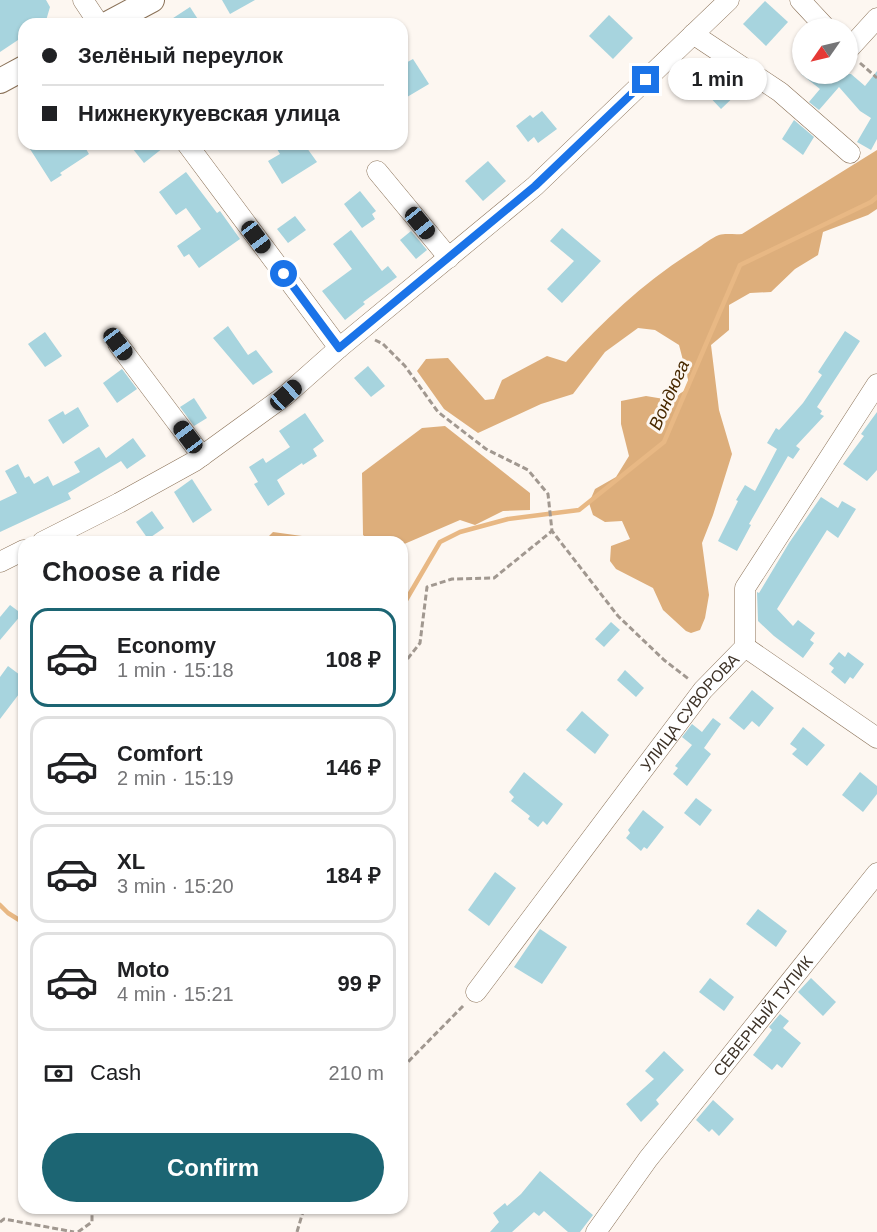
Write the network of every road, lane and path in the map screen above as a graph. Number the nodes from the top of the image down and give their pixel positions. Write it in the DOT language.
graph roads {
  1 [pos="83,0"];
  2 [pos="152,0"];
  3 [pos="729,0"];
  4 [pos="800,0"];
  5 [pos="95,18"];
  6 [pos="118,18"];
  7 [pos="817,18"];
  8 [pos="877,18"];
  9 [pos="693,34"];
  10 [pos="858,44"];
  11 [pos="858,60"];
  12 [pos="18,71"];
  13 [pos="877,78"];
  14 [pos="0,81"];
  15 [pos="191,150"];
  16 [pos="850,153"];
  17 [pos="377,171"];
  18 [pos="448,258"];
  19 [pos="118,344"];
  20 [pos="383,344"];
  21 [pos="339,348"];
  22 [pos="877,384"];
  23 [pos="202,456"];
  24 [pos="552,531"];
  25 [pos="54,536"];
  26 [pos="18,553"];
  27 [pos="0,562"];
  28 [pos="745,647"];
  29 [pos="408,658"];
  30 [pos="703,690"];
  31 [pos="877,738"];
  32 [pos="877,873"];
  33 [pos="476,992"];
  34 [pos="408,1062"];
  35 [pos="92,1214"];
  36 [pos="302,1214"];
  37 [pos="0,1222"];
  38 [pos="76,1232"];
  39 [pos="297,1232"];
  40 [pos="596,1232"];
  1 -- 5 [label="street"];
  2 -- 6 [label="main road"];
  3 -- 9 [label="street"];
  4 -- 7 [label="street"];
  8 -- 10 [label="street"];
  9 -- 16 [label="street"];
  9 -- 18 [label="street"];
  11 -- 13 [label="path"];
  12 -- 14 [label="main road"];
  15 -- 21 [label="street"];
  17 -- 18 [label="street"];
  18 -- 21 [label="street"];
  19 -- 23 [label="street"];
  20 -- 24 [label="path"];
  21 -- 23 [label="street"];
  22 -- 28 [label="street, УЛИЦА СУВОРОВА"];
  23 -- 25 [label="street"];
  24 -- 29 [label="path"];
  24 -- 30 [label="path"];
  26 -- 27 [label="street"];
  28 -- 30 [label="street, УЛИЦА СУВОРОВА"];
  28 -- 31 [label="street"];
  30 -- 33 [label="street, УЛИЦА СУВОРОВА"];
  32 -- 40 [label="street, СЕВЕРНЫЙ ТУПИК"];
  33 -- 34 [label="path"];
  35 -- 38 [label="path"];
  36 -- 39 [label="path"];
  37 -- 38 [label="path"];
}
